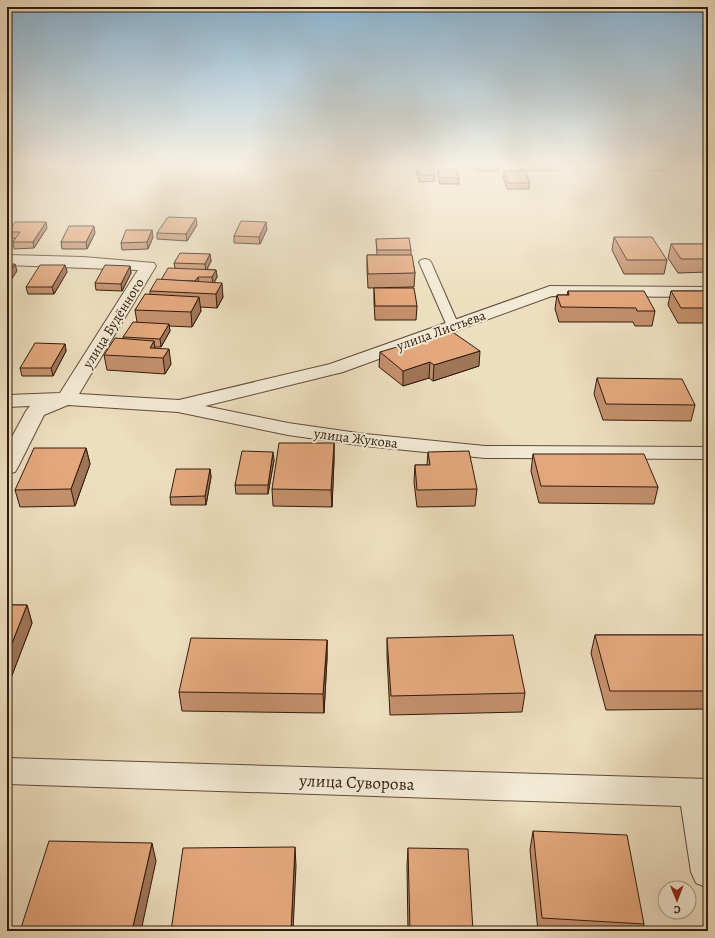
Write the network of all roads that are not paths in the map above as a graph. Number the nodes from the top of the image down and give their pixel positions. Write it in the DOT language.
graph roads {
  1 [pos="7,260"];
  2 [pos="425,262"];
  3 [pos="708,292"];
  4 [pos="453,326"];
  5 [pos="66,399"];
  6 [pos="7,401"];
  7 [pos="178,406"];
  8 [pos="708,454"];
  9 [pos="7,467"];
  10 [pos="7,771"];
  11 [pos="701,793"];
  12 [pos="708,872"];
  1 -- 5 [label="street, улица Будённого"];
  2 -- 4 [label="lane"];
  3 -- 4 [label="street, улица Листьева"];
  4 -- 7 [label="street, улица Листьева"];
  5 -- 6 [label="street, улица Жукова"];
  5 -- 7 [label="street, улица Жукова"];
  5 -- 9 [label="street"];
  7 -- 8 [label="street, улица Жукова"];
  10 -- 11 [label="street, улица Суворова"];
  11 -- 12 [label="street"];
}
